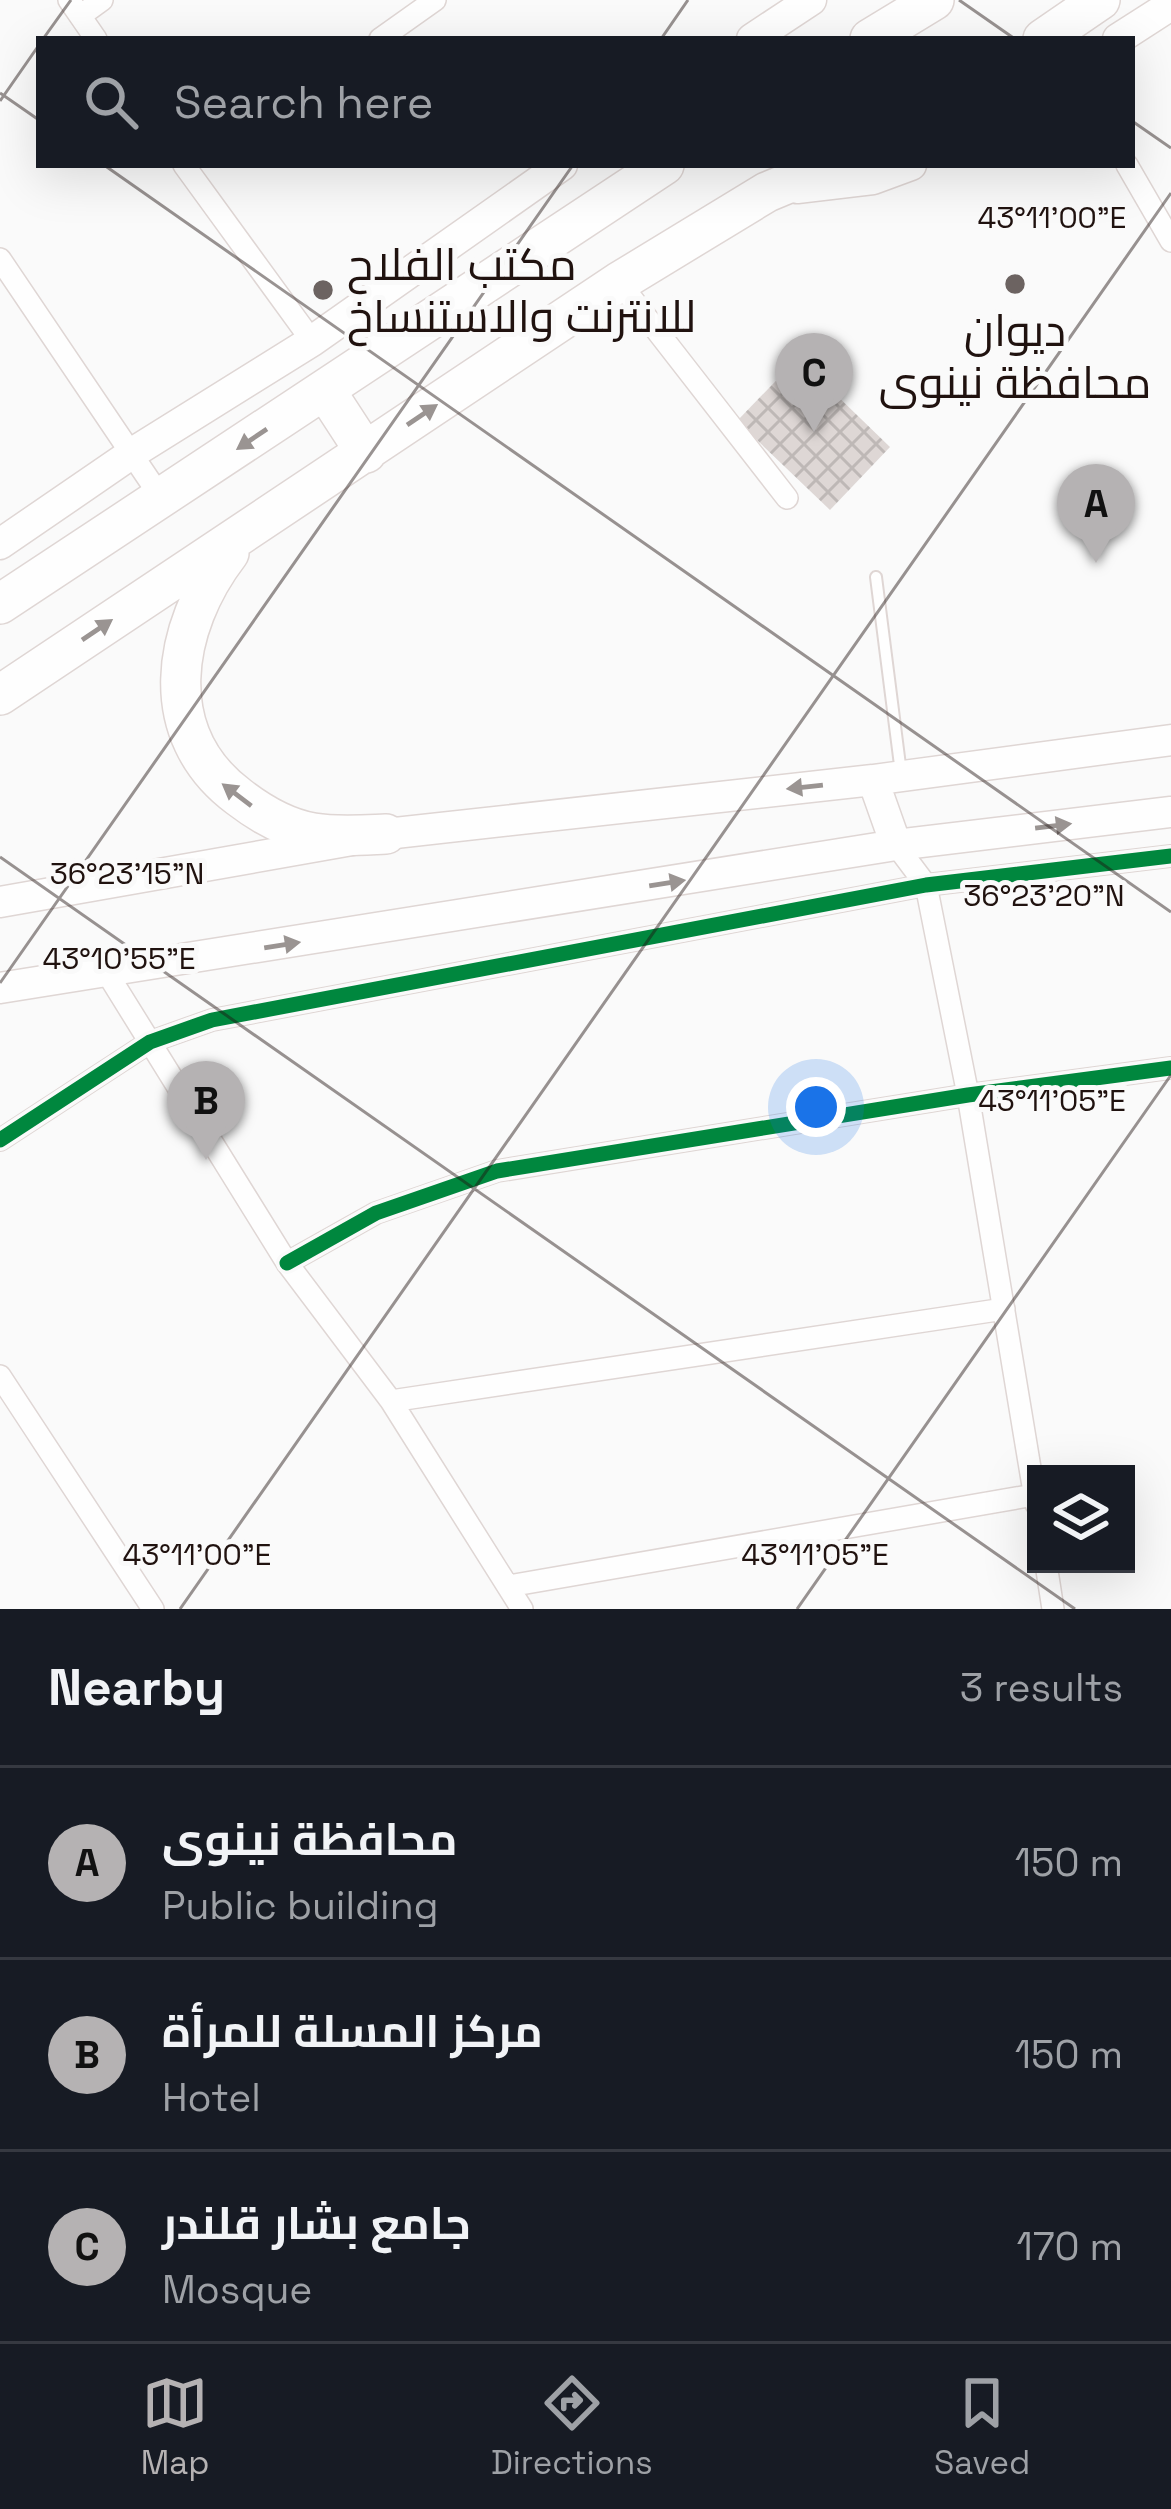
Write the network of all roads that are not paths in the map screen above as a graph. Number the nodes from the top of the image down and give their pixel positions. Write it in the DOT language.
graph roads {
  1 [pos="102,0"];
  2 [pos="435,0"];
  3 [pos="811,0"];
  4 [pos="934,0"];
  5 [pos="1100,0"];
  6 [pos="1171,5"];
  7 [pos="74,8"];
  8 [pos="94,36"];
  9 [pos="384,36"];
  10 [pos="757,36"];
  11 [pos="875,36"];
  12 [pos="1047,36"];
  13 [pos="1123,36"];
  14 [pos="193,168"];
  15 [pos="558,168"];
  16 [pos="659,168"];
  17 [pos="825,168"];
  18 [pos="903,168"];
  19 [pos="1129,168"];
  20 [pos="767,192"];
  21 [pos="1171,241"];
  22 [pos="0,259"];
  23 [pos="619,282"];
  24 [pos="312,341"];
  25 [pos="325,390"];
  26 [pos="134,452"];
  27 [pos="366,453"];
  28 [pos="787,498"];
  29 [pos="162,499"];
  30 [pos="254,526"];
  31 [pos="0,544"];
  32 [pos="876,577"];
  33 [pos="0,604"];
  34 [pos="0,695"];
  35 [pos="1171,740"];
  36 [pos="887,778"];
  37 [pos="1171,812"];
  38 [pos="386,834"];
  39 [pos="896,845"];
  40 [pos="1171,856"];
  41 [pos="926,885"];
  42 [pos="0,902"];
  43 [pos="107,973"];
  44 [pos="0,988"];
  45 [pos="150,1042"];
  46 [pos="1171,1068"];
  47 [pos="968,1095"];
  48 [pos="0,1140"];
  49 [pos="287,1263"];
  50 [pos="1004,1309"];
  51 [pos="0,1376"];
  52 [pos="391,1401"];
  53 [pos="1029,1465"];
  54 [pos="1027,1501"];
  55 [pos="1047,1573"];
  56 [pos="509,1586"];
  57 [pos="153,1609"];
  58 [pos="522,1609"];
  59 [pos="1053,1609"];
  1 -- 7 [label="street"];
  2 -- 9 [label="street"];
  3 -- 10 [label="main road"];
  4 -- 11 [label="highway"];
  5 -- 12 [label="highway"];
  6 -- 13 [label="main road"];
  7 -- 8 [label="street"];
  14 -- 24 [label="street"];
  15 -- 24 [label="main road"];
  16 -- 25 [label="highway"];
  17 -- 20 [label="highway"];
  18 -- 20 [label="main road"];
  19 -- 21 [label="street"];
  20 -- 23 [label="highway"];
  22 -- 26 [label="street"];
  27 -- 23 [label="highway, one-way"];
  23 -- 28 [label="street"];
  24 -- 26 [label="main road"];
  25 -- 27 [label="highway"];
  25 -- 29 [label="highway, one-way"];
  26 -- 29 [label="street"];
  26 -- 31 [label="main road"];
  27 -- 30 [label="highway"];
  29 -- 33 [label="highway"];
  34 -- 30 [label="highway, one-way"];
  38 -- 30 [label="highway, one-way"];
  32 -- 36 [label="lane"];
  35 -- 36 [label="main road"];
  36 -- 38 [label="main road, one-way"];
  36 -- 39 [label="main road"];
  39 -- 37 [label="main road, one-way"];
  38 -- 42 [label="main road"];
  39 -- 41 [label="street"];
  43 -- 39 [label="main road, one-way"];
  40 -- 41 [label="street"];
  41 -- 45 [label="street"];
  41 -- 47 [label="street"];
  43 -- 44 [label="main road"];
  43 -- 45 [label="street"];
  45 -- 48 [label="street"];
  45 -- 49 [label="street"];
  46 -- 47 [label="street"];
  47 -- 49 [label="street"];
  47 -- 50 [label="street"];
  49 -- 52 [label="street"];
  50 -- 52 [label="street"];
  50 -- 53 [label="street"];
  51 -- 57 [label="street"];
  52 -- 56 [label="street"];
  54 -- 56 [label="street"];
  55 -- 59 [label="street"];
  56 -- 58 [label="street"];
}
